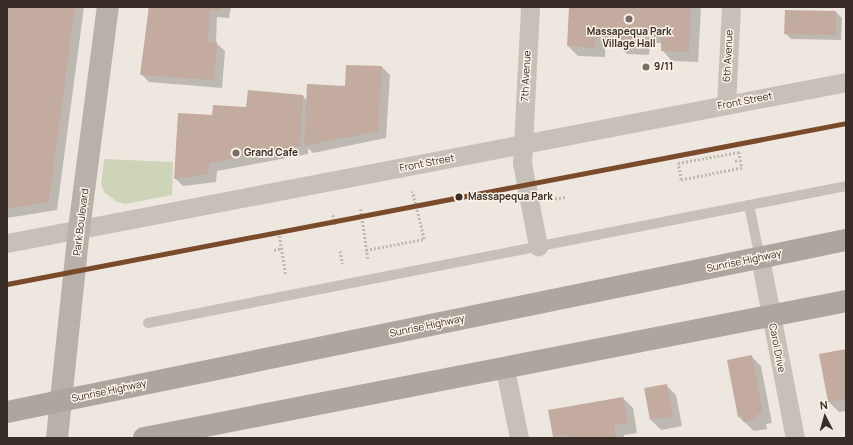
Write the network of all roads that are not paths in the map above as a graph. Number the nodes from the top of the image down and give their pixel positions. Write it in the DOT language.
graph roads {
  1 [pos="108,7"];
  2 [pos="530,7"];
  3 [pos="731,7"];
  4 [pos="846,82"];
  5 [pos="726,105"];
  6 [pos="523,144"];
  7 [pos="846,186"];
  8 [pos="749,205"];
  9 [pos="79,230"];
  10 [pos="846,240"];
  11 [pos="7,243"];
  12 [pos="538,246"];
  13 [pos="760,258"];
  14 [pos="846,301"];
  15 [pos="771,315"];
  16 [pos="148,323"];
  17 [pos="505,369"];
  18 [pos="61,401"];
  19 [pos="7,412"];
  20 [pos="57,438"];
  21 [pos="144,438"];
  22 [pos="519,438"];
  23 [pos="795,438"];
  1 -- 9 [label="main road, Park Boulevard"];
  2 -- 6 [label="street, 7th Avenue"];
  3 -- 5 [label="street, 6th Avenue"];
  4 -- 5 [label="street, Front Street"];
  5 -- 6 [label="street, Front Street"];
  6 -- 9 [label="street, Front Street"];
  6 -- 12 [label="street, 7th Avenue"];
  7 -- 8 [label="lane"];
  8 -- 12 [label="lane"];
  8 -- 13 [label="lane"];
  9 -- 11 [label="street, Front Street"];
  9 -- 18 [label="main road, Park Boulevard"];
  10 -- 13 [label="highway, Sunrise Highway"];
  12 -- 16 [label="lane"];
  13 -- 15 [label="street, Carol Drive"];
  13 -- 18 [label="highway, Sunrise Highway"];
  14 -- 15 [label="highway"];
  15 -- 17 [label="highway"];
  15 -- 23 [label="street, Carol Drive"];
  17 -- 21 [label="highway"];
  17 -- 22 [label="street"];
  18 -- 19 [label="highway, Sunrise Highway"];
  18 -- 20 [label="main road, Park Boulevard"];
}
